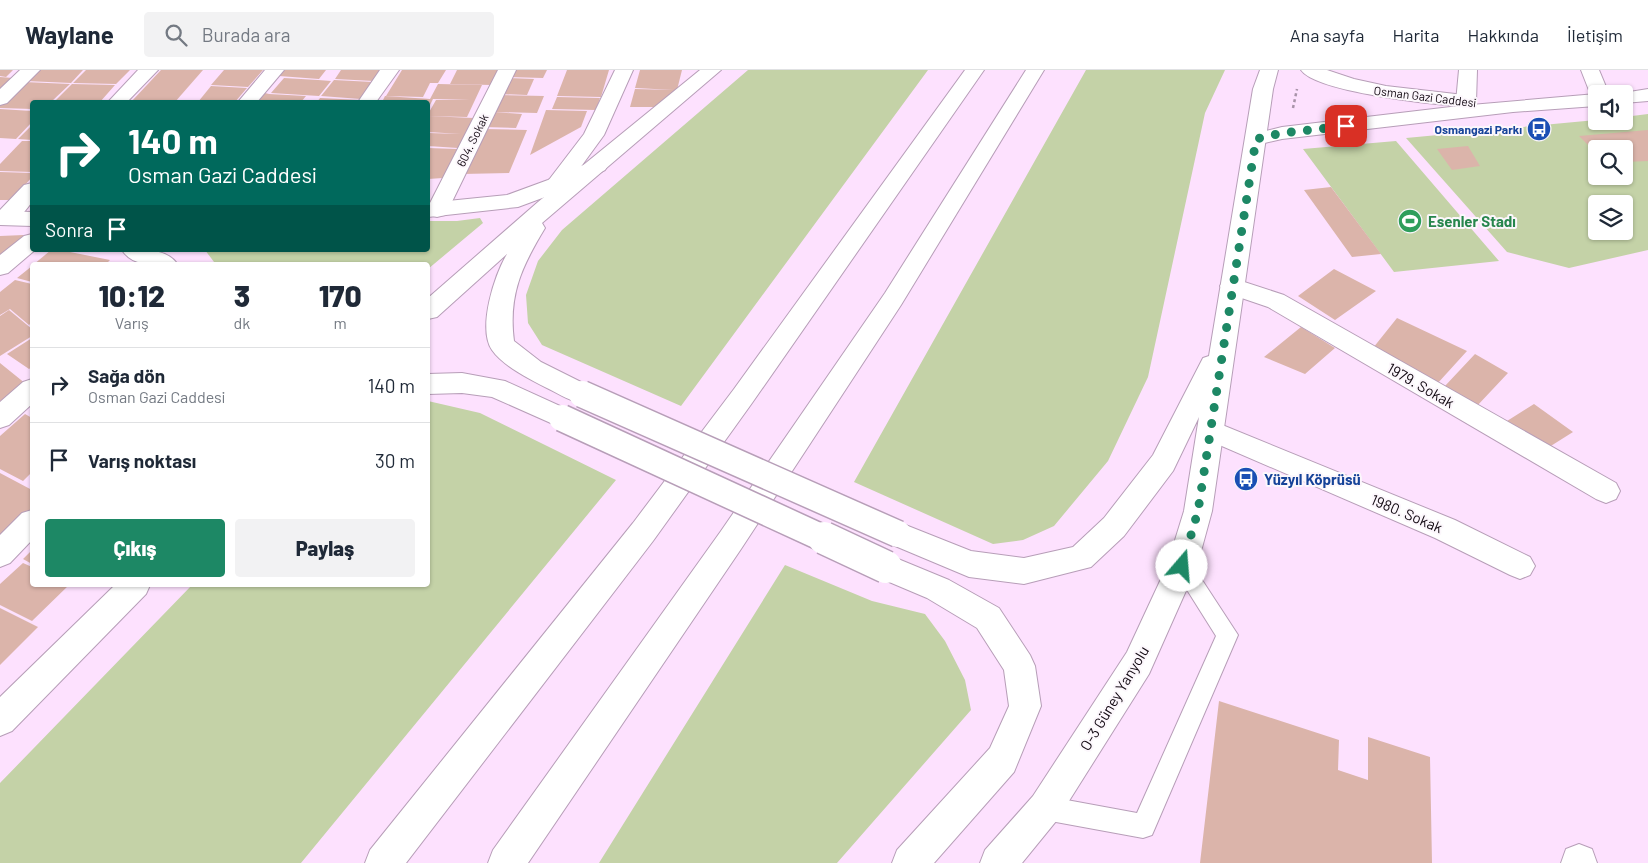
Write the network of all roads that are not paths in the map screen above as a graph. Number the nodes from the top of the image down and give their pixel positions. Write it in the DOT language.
graph roads {
  1 [pos="32,70"];
  2 [pos="149,70"];
  3 [pos="275,70"];
  4 [pos="390,70"];
  5 [pos="507,70"];
  6 [pos="624,70"];
  7 [pos="712,70"];
  8 [pos="974,70"];
  9 [pos="1035,70"];
  10 [pos="1269,70"];
  11 [pos="1310,70"];
  12 [pos="1468,70"];
  13 [pos="1590,70"];
  14 [pos="1596,85"];
  15 [pos="1648,95"];
  16 [pos="1633,96"];
  17 [pos="0,99"];
  18 [pos="120,100"];
  19 [pos="249,100"];
  20 [pos="368,100"];
  21 [pos="1588,101"];
  22 [pos="1466,102"];
  23 [pos="1513,106"];
  24 [pos="1256,139"];
  25 [pos="599,164"];
  26 [pos="556,185"];
  27 [pos="30,192"];
  28 [pos="546,207"];
  29 [pos="432,210"];
  30 [pos="2,218"];
  31 [pos="30,219"];
  32 [pos="30,243"];
  33 [pos="137,252"];
  34 [pos="159,262"];
  35 [pos="0,267"];
  36 [pos="1232,286"];
  37 [pos="430,309"];
  38 [pos="1226,338"];
  39 [pos="430,384"];
  40 [pos="30,391"];
  41 [pos="0,418"];
  42 [pos="1210,430"];
  43 [pos="1606,492"];
  44 [pos="30,524"];
  45 [pos="0,554"];
  46 [pos="1182,566"];
  47 [pos="1520,566"];
  48 [pos="133,587"];
  49 [pos="0,720"];
  50 [pos="547,807"];
  51 [pos="1045,808"];
  52 [pos="383,863"];
  53 [pos="506,863"];
  54 [pos="517,863"];
  55 [pos="910,863"];
  56 [pos="998,863"];
  1 -- 17 [label="main road"];
  2 -- 18 [label="main road"];
  3 -- 19 [label="main road"];
  4 -- 20 [label="main road"];
  5 -- 29 [label="main road, 604. Sokak"];
  6 -- 26 [label="main road"];
  7 -- 25 [label="main road"];
  8 -- 52 [label="main road"];
  9 -- 50 [label="main road"];
  10 -- 24 [label="main road, O-3 Güney Yanyolu"];
  11 -- 22 [label="main road, Osman Gazi Caddesi"];
  12 -- 22 [label="main road"];
  13 -- 14 [label="main road"];
  15 -- 16 [label="main road"];
  21 -- 23 [label="main road, Osman Gazi Caddesi"];
  22 -- 23 [label="main road, Osman Gazi Caddesi"];
  23 -- 24 [label="main road, Osman Gazi Caddesi"];
  24 -- 36 [label="main road, O-3 Güney Yanyolu"];
  25 -- 26 [label="main road"];
  25 -- 28 [label="main road"];
  26 -- 29 [label="main road"];
  27 -- 30 [label="main road"];
  28 -- 37 [label="main road"];
  28 -- 38 [label="main road, bridge"];
  30 -- 31 [label="main road"];
  32 -- 35 [label="main road"];
  33 -- 34 [label="main road"];
  36 -- 38 [label="main road, O-3 Güney Yanyolu"];
  36 -- 43 [label="main road, 1979. Sokak"];
  38 -- 42 [label="main road, O-3 Güney Yanyolu"];
  39 -- 55 [label="main road, bridge"];
  40 -- 41 [label="main road"];
  42 -- 46 [label="main road, O-3 Güney Yanyolu"];
  42 -- 47 [label="main road, 1980. Sokak"];
  44 -- 45 [label="main road"];
  46 -- 51 [label="main road, O-3 Güney Yanyolu"];
  46 -- 51 [label="lane"];
  48 -- 49 [label="main road"];
  50 -- 53 [label="main road"];
  50 -- 54 [label="main road"];
  51 -- 56 [label="main road, O-3 Güney Yanyolu"];
}
